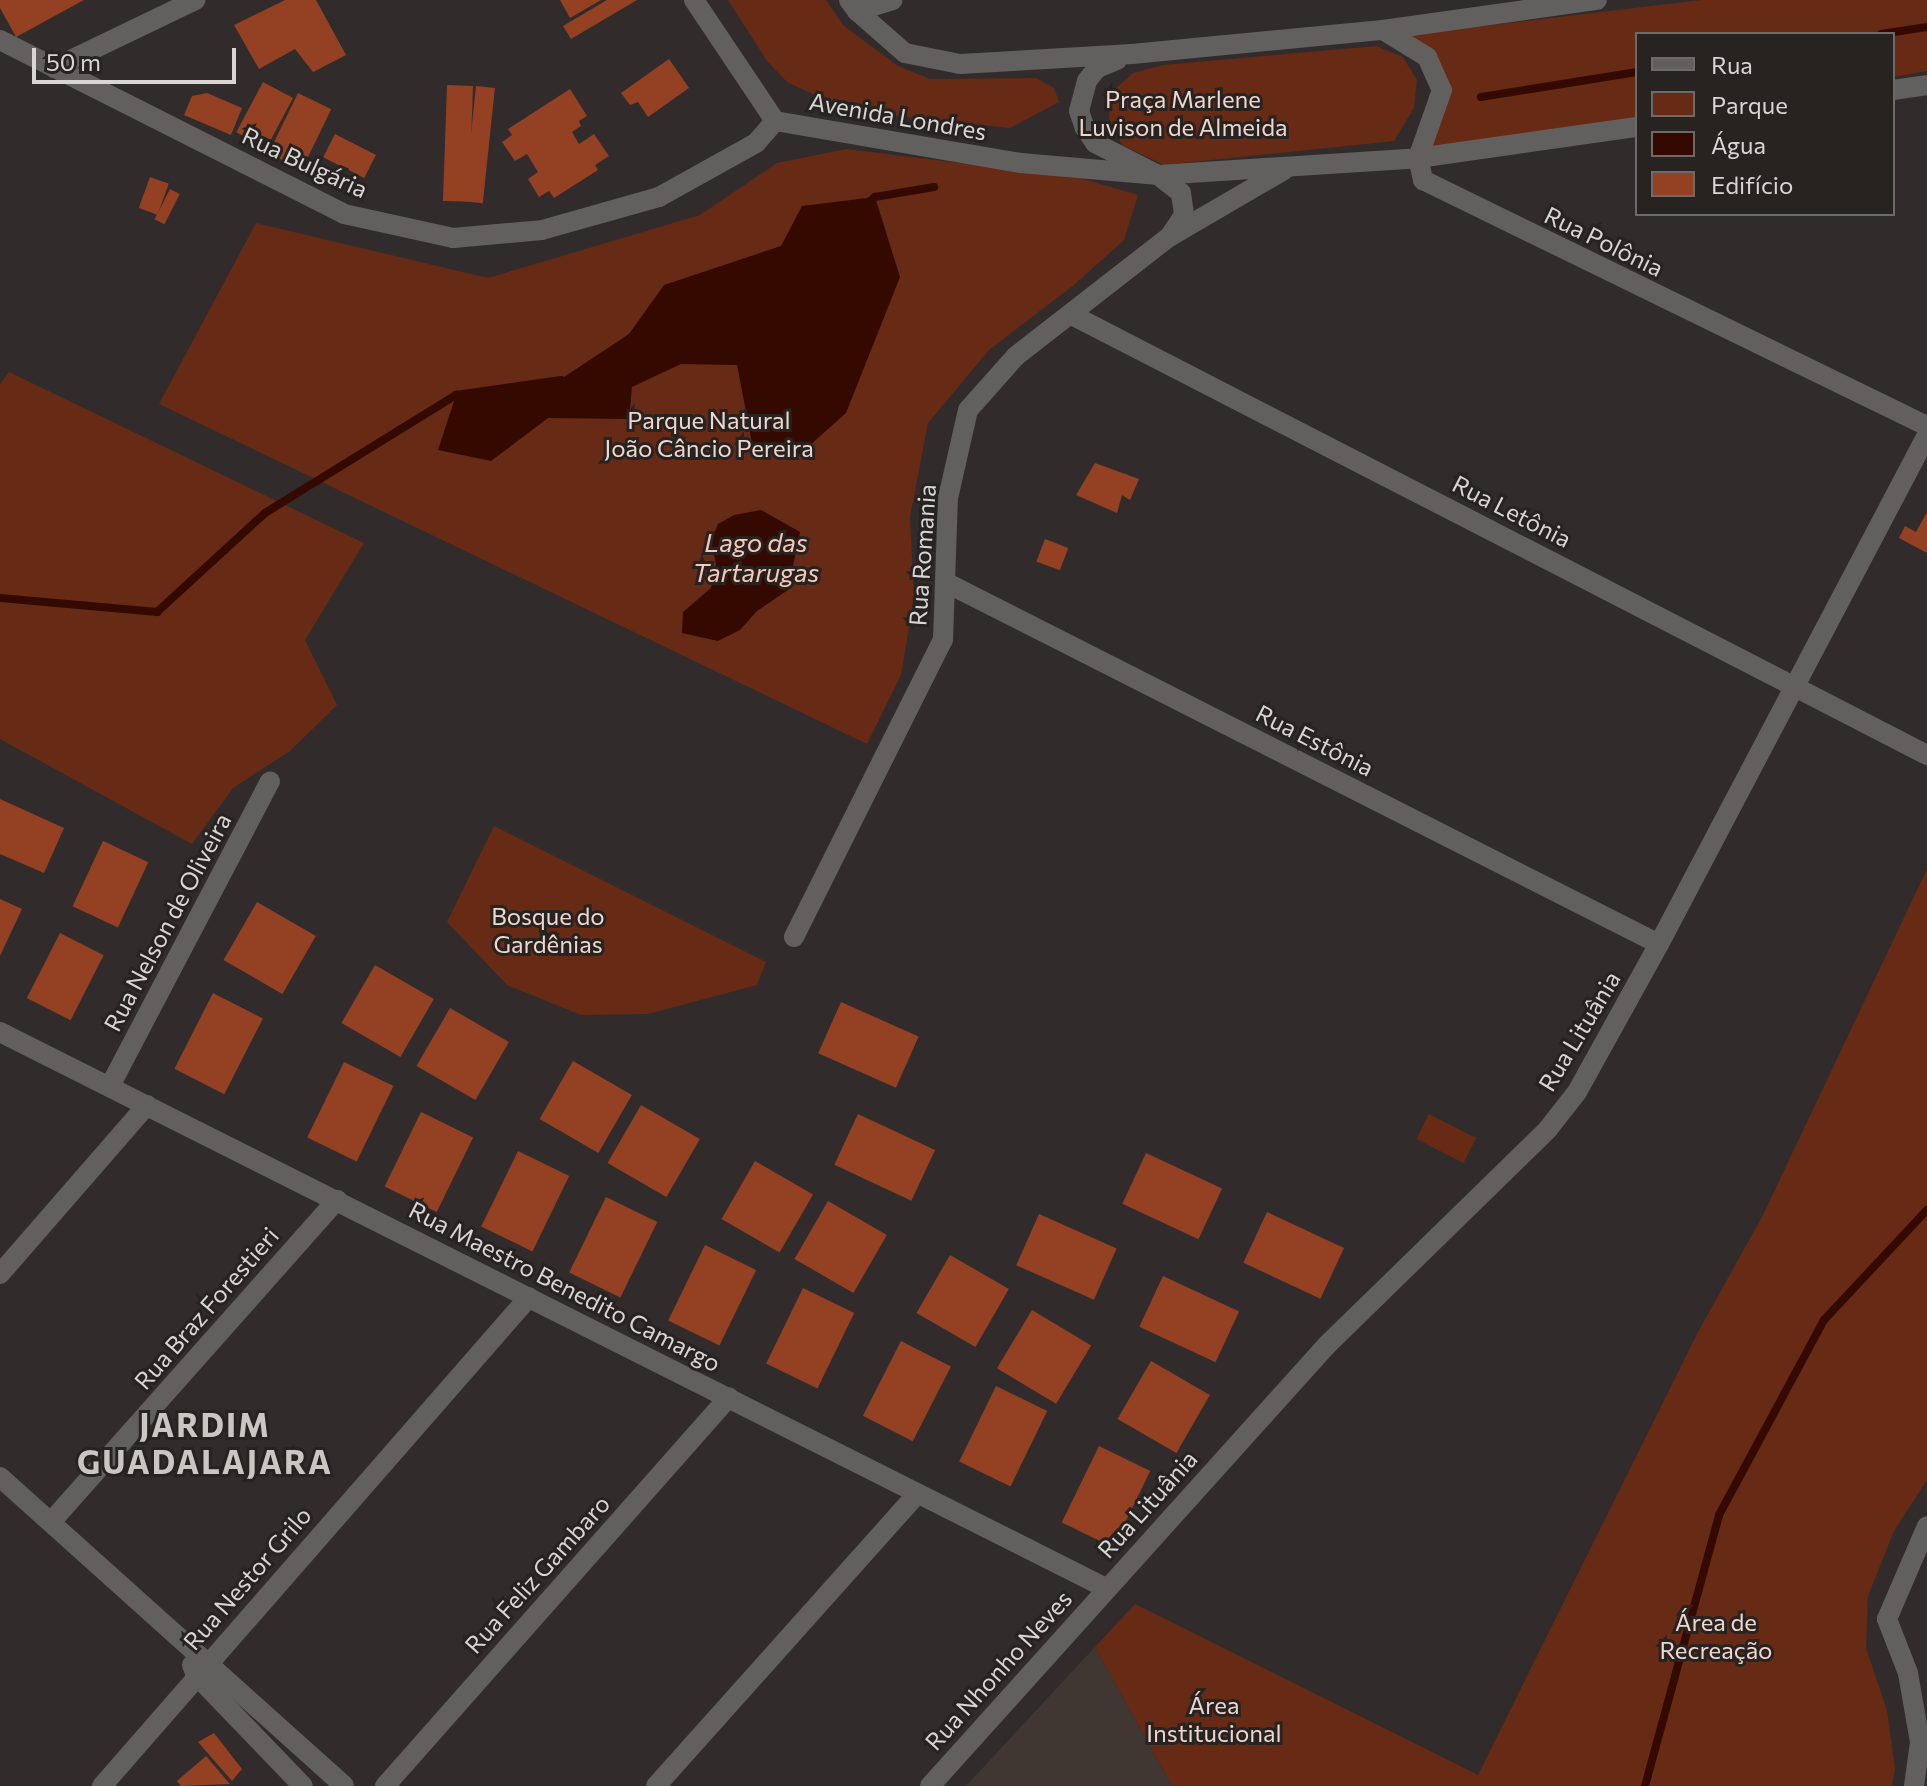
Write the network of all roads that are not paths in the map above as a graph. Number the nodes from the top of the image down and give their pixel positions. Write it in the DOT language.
graph roads {
  1 [pos="195,0"];
  2 [pos="694,0"];
  3 [pos="892,0"];
  4 [pos="1597,0"];
  5 [pos="1529,5"];
  6 [pos="853,6"];
  7 [pos="1383,30"];
  8 [pos="0,40"];
  9 [pos="1132,54"];
  10 [pos="54,68"];
  11 [pos="1927,85"];
  12 [pos="1895,90"];
  13 [pos="775,121"];
  14 [pos="1635,127"];
  15 [pos="1418,158"];
  16 [pos="1291,166"];
  17 [pos="1158,175"];
  18 [pos="1169,237"];
  19 [pos="1072,315"];
  20 [pos="1927,426"];
  21 [pos="1927,435"];
  22 [pos="947,583"];
  23 [pos="1796,686"];
  24 [pos="1927,755"];
  25 [pos="270,781"];
  26 [pos="794,937"];
  27 [pos="1659,944"];
  28 [pos="0,1032"];
  29 [pos="110,1086"];
  30 [pos="147,1105"];
  31 [pos="337,1200"];
  32 [pos="0,1274"];
  33 [pos="529,1297"];
  34 [pos="729,1397"];
  35 [pos="0,1477"];
  36 [pos="916,1495"];
  37 [pos="51,1522"];
  38 [pos="1924,1536"];
  39 [pos="1106,1588"];
  40 [pos="202,1668"];
  41 [pos="102,1786"];
  42 [pos="303,1786"];
  43 [pos="344,1786"];
  44 [pos="385,1786"];
  45 [pos="656,1786"];
  46 [pos="930,1786"];
  47 [pos="1914,1786"];
  1 -- 10 [label="street"];
  2 -- 13 [label="street, Avenida Londres"];
  3 -- 6 [label="street"];
  4 -- 5 [label="street"];
  5 -- 7 [label="street"];
  6 -- 9 [label="street"];
  7 -- 9 [label="street"];
  7 -- 15 [label="street"];
  8 -- 10 [label="street, Rua Bulgária"];
  9 -- 17 [label="street"];
  10 -- 13 [label="street, Rua Bulgária"];
  11 -- 12 [label="street"];
  13 -- 17 [label="street, Avenida Londres"];
  14 -- 15 [label="street, Avenida Londres"];
  15 -- 16 [label="street, Avenida Londres"];
  15 -- 20 [label="street, Rua Polônia"];
  16 -- 17 [label="street, Avenida Londres"];
  16 -- 18 [label="street, Rua Romania"];
  17 -- 18 [label="street"];
  18 -- 19 [label="street, Rua Romania"];
  19 -- 22 [label="street, Rua Romania"];
  19 -- 23 [label="street, Rua Letônia"];
  21 -- 23 [label="street, Rua Lituânia"];
  22 -- 26 [label="street, Rua Romania"];
  22 -- 27 [label="street, Rua Estônia"];
  23 -- 24 [label="street, Rua Letônia"];
  23 -- 27 [label="street, Rua Lituânia"];
  25 -- 29 [label="street, Rua Nelson de Oliveira"];
  27 -- 39 [label="street, Rua Lituânia"];
  28 -- 29 [label="street, Rua Maestro Benedito Camargo"];
  29 -- 30 [label="street, Rua Maestro Benedito Camargo"];
  30 -- 31 [label="street, Rua Maestro Benedito Camargo"];
  30 -- 32 [label="street"];
  31 -- 33 [label="street, Rua Maestro Benedito Camargo"];
  31 -- 37 [label="street, Rua Braz Forestieri"];
  33 -- 34 [label="street, Rua Maestro Benedito Camargo"];
  33 -- 40 [label="street, Rua Nestor Grilo"];
  34 -- 36 [label="street, Rua Maestro Benedito Camargo"];
  34 -- 44 [label="street, Rua Feliz Gambaro"];
  35 -- 37 [label="street"];
  36 -- 39 [label="street, Rua Maestro Benedito Camargo"];
  36 -- 45 [label="street"];
  37 -- 40 [label="street"];
  38 -- 47 [label="street"];
  39 -- 46 [label="street, Rua Nhonho Neves"];
  40 -- 41 [label="street, Rua Nestor Grilo"];
  40 -- 42 [label="street"];
  40 -- 43 [label="street"];
}
